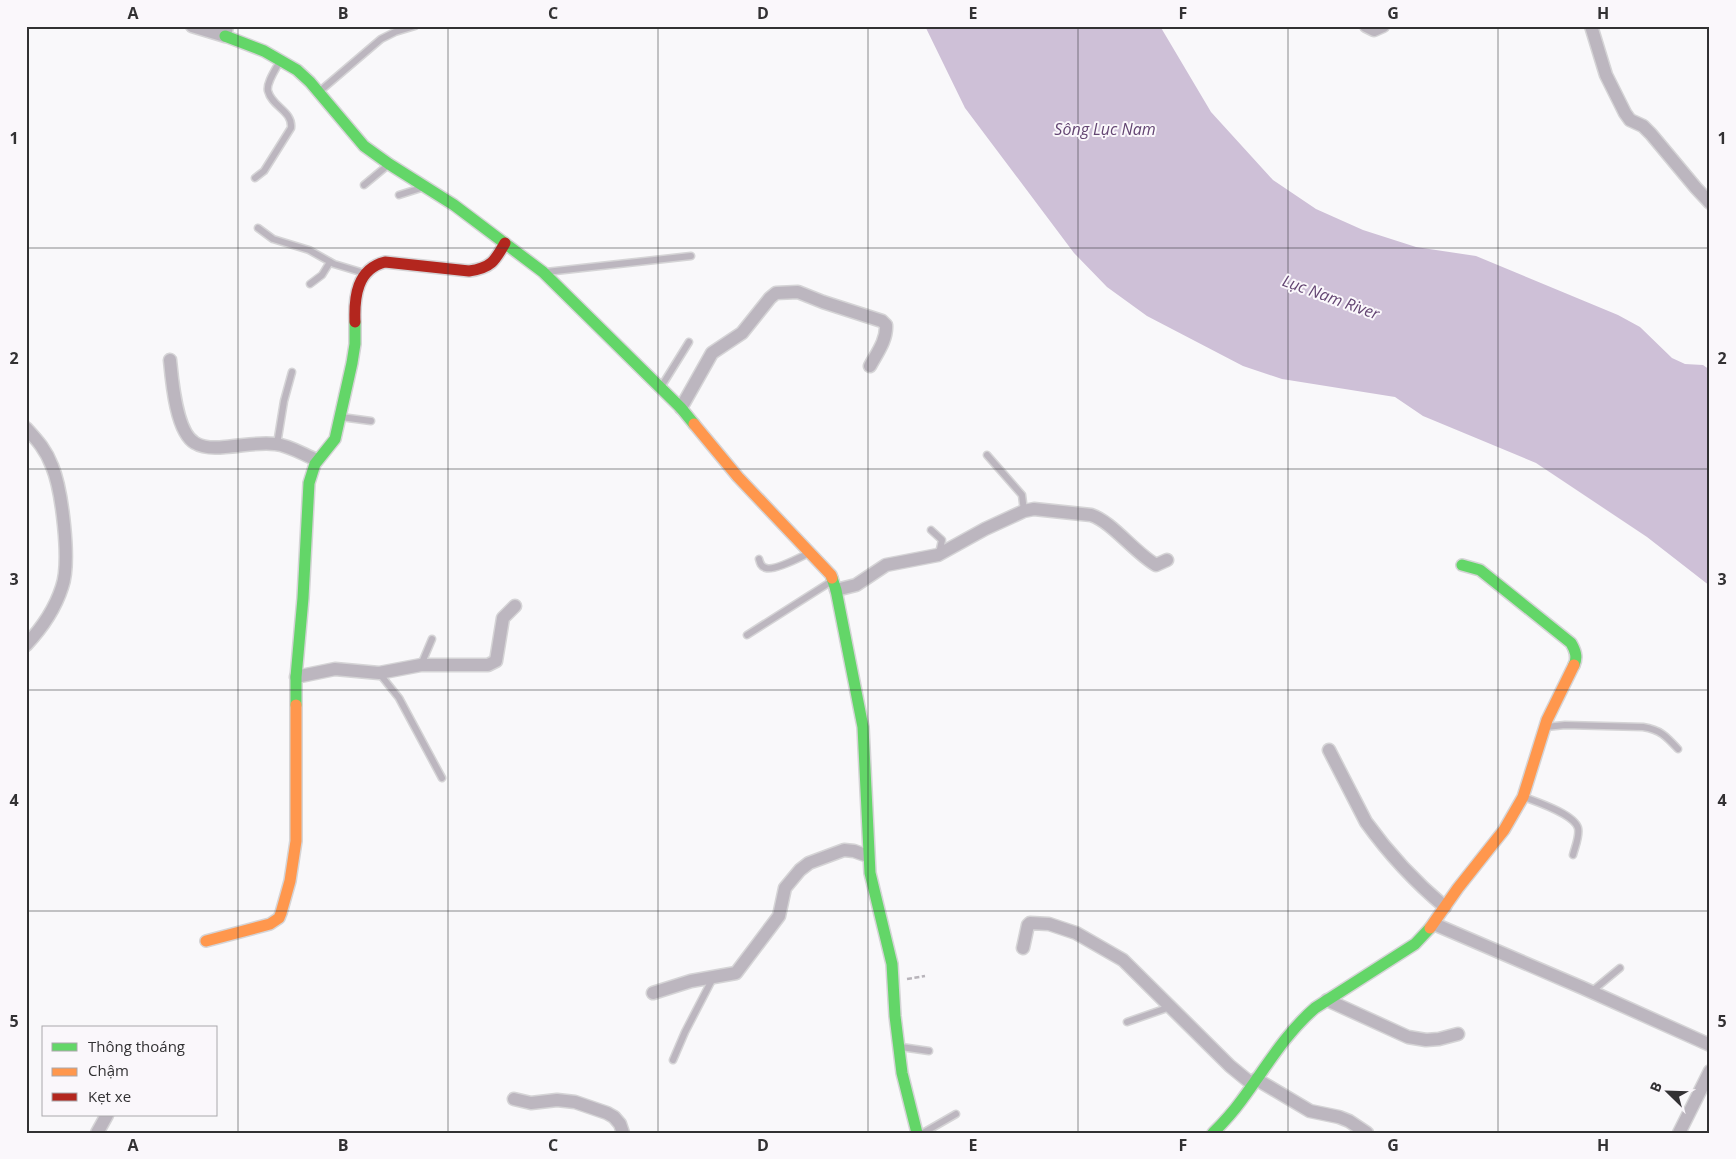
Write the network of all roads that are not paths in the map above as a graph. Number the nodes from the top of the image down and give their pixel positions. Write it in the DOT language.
graph roads {
  1 [pos="192,26"];
  2 [pos="414,26"];
  3 [pos="1366,26"];
  4 [pos="1384,26"];
  5 [pos="1591,26"];
  6 [pos="226,31"];
  7 [pos="280,60"];
  8 [pos="319,92"];
  9 [pos="389,164"];
  10 [pos="255,178"];
  11 [pos="364,186"];
  12 [pos="425,187"];
  13 [pos="399,195"];
  14 [pos="1710,202"];
  15 [pos="258,228"];
  16 [pos="505,243"];
  17 [pos="691,256"];
  18 [pos="330,262"];
  19 [pos="542,272"];
  20 [pos="365,273"];
  21 [pos="310,284"];
  22 [pos="689,342"];
  23 [pos="170,360"];
  24 [pos="870,366"];
  25 [pos="292,372"];
  26 [pos="661,388"];
  27 [pos="681,408"];
  28 [pos="340,417"];
  29 [pos="371,421"];
  30 [pos="26,428"];
  31 [pos="277,444"];
  32 [pos="986,456"];
  33 [pos="317,460"];
  34 [pos="1024,511"];
  35 [pos="931,530"];
  36 [pos="811,553"];
  37 [pos="938,555"];
  38 [pos="759,559"];
  39 [pos="1167,560"];
  40 [pos="1462,565"];
  41 [pos="834,585"];
  42 [pos="515,606"];
  43 [pos="747,635"];
  44 [pos="432,639"];
  45 [pos="26,645"];
  46 [pos="421,665"];
  47 [pos="379,673"];
  48 [pos="296,677"];
  49 [pos="1544,728"];
  50 [pos="1678,748"];
  51 [pos="1329,750"];
  52 [pos="442,778"];
  53 [pos="1523,797"];
  54 [pos="1573,854"];
  55 [pos="868,856"];
  56 [pos="1445,907"];
  57 [pos="1434,924"];
  58 [pos="206,940"];
  59 [pos="1023,948"];
  60 [pos="1620,968"];
  61 [pos="714,977"];
  62 [pos="1591,992"];
  63 [pos="653,993"];
  64 [pos="1327,1000"];
  65 [pos="1170,1007"];
  66 [pos="1127,1022"];
  67 [pos="1458,1034"];
  68 [pos="1710,1045"];
  69 [pos="898,1046"];
  70 [pos="929,1051"];
  71 [pos="673,1060"];
  72 [pos="1710,1071"];
  73 [pos="1254,1082"];
  74 [pos="514,1099"];
  75 [pos="956,1114"];
  76 [pos="106,1116"];
  77 [pos="97,1133"];
  78 [pos="623,1133"];
  79 [pos="918,1133"];
  80 [pos="923,1133"];
  81 [pos="1213,1133"];
  82 [pos="1367,1133"];
  83 [pos="1679,1133"];
  1 -- 6 [label="street"];
  2 -- 8 [label="lane"];
  3 -- 4 [label="street"];
  5 -- 14 [label="street"];
  6 -- 7 [label="street"];
  7 -- 8 [label="street"];
  7 -- 10 [label="lane"];
  8 -- 9 [label="street"];
  9 -- 11 [label="lane"];
  9 -- 12 [label="street"];
  12 -- 13 [label="lane"];
  12 -- 16 [label="street"];
  15 -- 18 [label="lane"];
  16 -- 19 [label="street"];
  16 -- 20 [label="street"];
  17 -- 19 [label="lane"];
  18 -- 20 [label="lane"];
  18 -- 21 [label="lane"];
  19 -- 26 [label="street"];
  20 -- 28 [label="street"];
  22 -- 26 [label="lane"];
  23 -- 31 [label="street"];
  24 -- 27 [label="street"];
  25 -- 31 [label="lane"];
  26 -- 27 [label="street"];
  27 -- 36 [label="street"];
  28 -- 29 [label="lane"];
  28 -- 33 [label="street"];
  30 -- 45 [label="street"];
  31 -- 33 [label="street"];
  32 -- 34 [label="lane"];
  33 -- 48 [label="street"];
  34 -- 37 [label="street"];
  34 -- 39 [label="street"];
  35 -- 37 [label="lane"];
  36 -- 38 [label="lane"];
  36 -- 41 [label="street"];
  37 -- 41 [label="street"];
  40 -- 49 [label="street"];
  41 -- 43 [label="lane"];
  41 -- 55 [label="street"];
  42 -- 46 [label="street"];
  44 -- 46 [label="lane"];
  46 -- 47 [label="street"];
  47 -- 48 [label="street"];
  47 -- 52 [label="lane"];
  48 -- 58 [label="street"];
  49 -- 50 [label="lane"];
  49 -- 53 [label="street"];
  51 -- 56 [label="street"];
  53 -- 54 [label="lane"];
  53 -- 56 [label="street"];
  55 -- 61 [label="street"];
  55 -- 69 [label="street"];
  56 -- 57 [label="street"];
  57 -- 62 [label="street"];
  57 -- 64 [label="street"];
  59 -- 65 [label="street"];
  60 -- 62 [label="lane"];
  61 -- 63 [label="street"];
  61 -- 71 [label="lane"];
  62 -- 68 [label="street"];
  64 -- 67 [label="street"];
  64 -- 73 [label="street"];
  65 -- 66 [label="lane"];
  65 -- 73 [label="street"];
  69 -- 70 [label="lane"];
  69 -- 79 [label="street"];
  72 -- 83 [label="street"];
  73 -- 81 [label="street"];
  73 -- 82 [label="street"];
  74 -- 78 [label="street"];
  75 -- 80 [label="lane"];
  76 -- 77 [label="street"];
}
